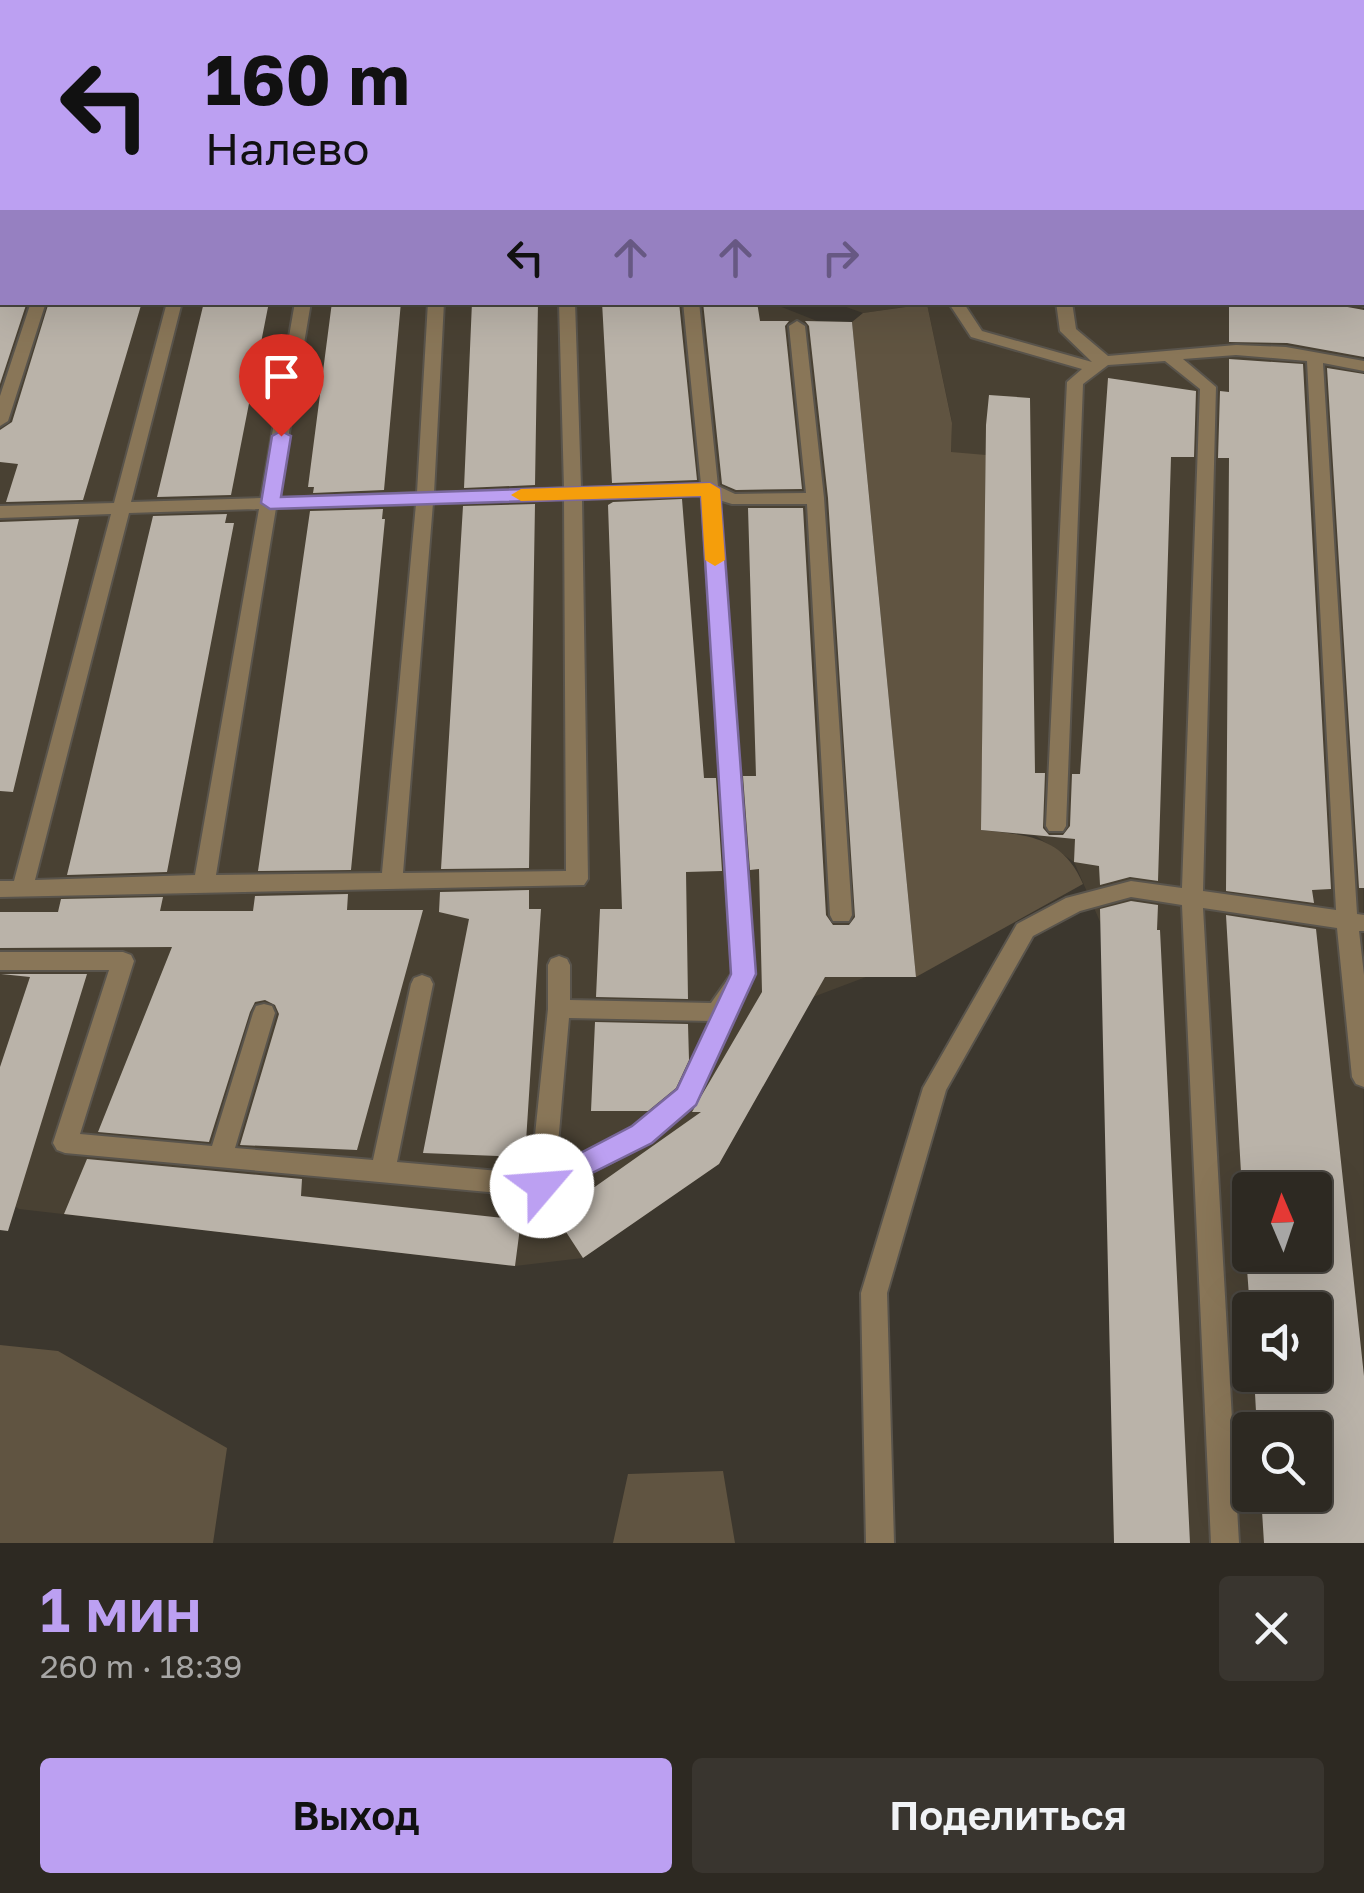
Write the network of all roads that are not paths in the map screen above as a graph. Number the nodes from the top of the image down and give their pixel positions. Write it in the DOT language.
graph roads {
  1 [pos="37,305"];
  2 [pos="173,305"];
  3 [pos="303,305"];
  4 [pos="436,305"];
  5 [pos="567,305"];
  6 [pos="690,305"];
  7 [pos="957,305"];
  8 [pos="1064,305"];
  9 [pos="797,326"];
  10 [pos="1170,356"];
  11 [pos="1315,358"];
  12 [pos="1100,365"];
  13 [pos="1364,366"];
  14 [pos="0,421"];
  15 [pos="710,489"];
  16 [pos="574,494"];
  17 [pos="425,498"];
  18 [pos="815,498"];
  19 [pos="270,503"];
  20 [pos="119,508"];
  21 [pos="0,512"];
  22 [pos="1056,826"];
  23 [pos="392,881"];
  24 [pos="204,883"];
  25 [pos="22,889"];
  26 [pos="0,890"];
  27 [pos="1192,898"];
  28 [pos="841,915"];
  29 [pos="1356,922"];
  30 [pos="0,961"];
  31 [pos="558,965"];
  32 [pos="744,974"];
  33 [pos="422,984"];
  34 [pos="559,1009"];
  35 [pos="264,1013"];
  36 [pos="1364,1077"];
  37 [pos="220,1157"];
  38 [pos="383,1172"];
  39 [pos="542,1186"];
  40 [pos="880,1543"];
  41 [pos="1225,1543"];
  1 -- 14 [label="lane"];
  2 -- 20 [label="lane"];
  3 -- 19 [label="lane"];
  4 -- 17 [label="lane"];
  5 -- 16 [label="lane"];
  6 -- 15 [label="lane"];
  7 -- 12 [label="lane"];
  8 -- 12 [label="lane"];
  9 -- 18 [label="lane"];
  10 -- 11 [label="lane"];
  10 -- 12 [label="lane"];
  10 -- 27 [label="lane"];
  11 -- 13 [label="lane"];
  11 -- 29 [label="lane"];
  12 -- 22 [label="lane"];
  15 -- 16 [label="lane"];
  15 -- 18 [label="lane"];
  15 -- 32 [label="lane"];
  16 -- 17 [label="lane"];
  16 -- 23 [label="lane"];
  17 -- 19 [label="lane"];
  17 -- 23 [label="lane"];
  18 -- 28 [label="lane"];
  19 -- 20 [label="lane"];
  19 -- 24 [label="lane"];
  20 -- 21 [label="lane"];
  20 -- 25 [label="lane"];
  23 -- 24 [label="lane"];
  24 -- 25 [label="lane"];
  25 -- 26 [label="lane"];
  27 -- 29 [label="lane"];
  27 -- 40 [label="lane"];
  27 -- 41 [label="lane"];
  29 -- 36 [label="lane"];
  30 -- 37 [label="lane"];
  31 -- 34 [label="lane"];
  32 -- 34 [label="lane"];
  32 -- 39 [label="lane"];
  33 -- 38 [label="lane"];
  34 -- 39 [label="lane"];
  35 -- 37 [label="lane"];
  37 -- 38 [label="lane"];
  38 -- 39 [label="lane"];
}
